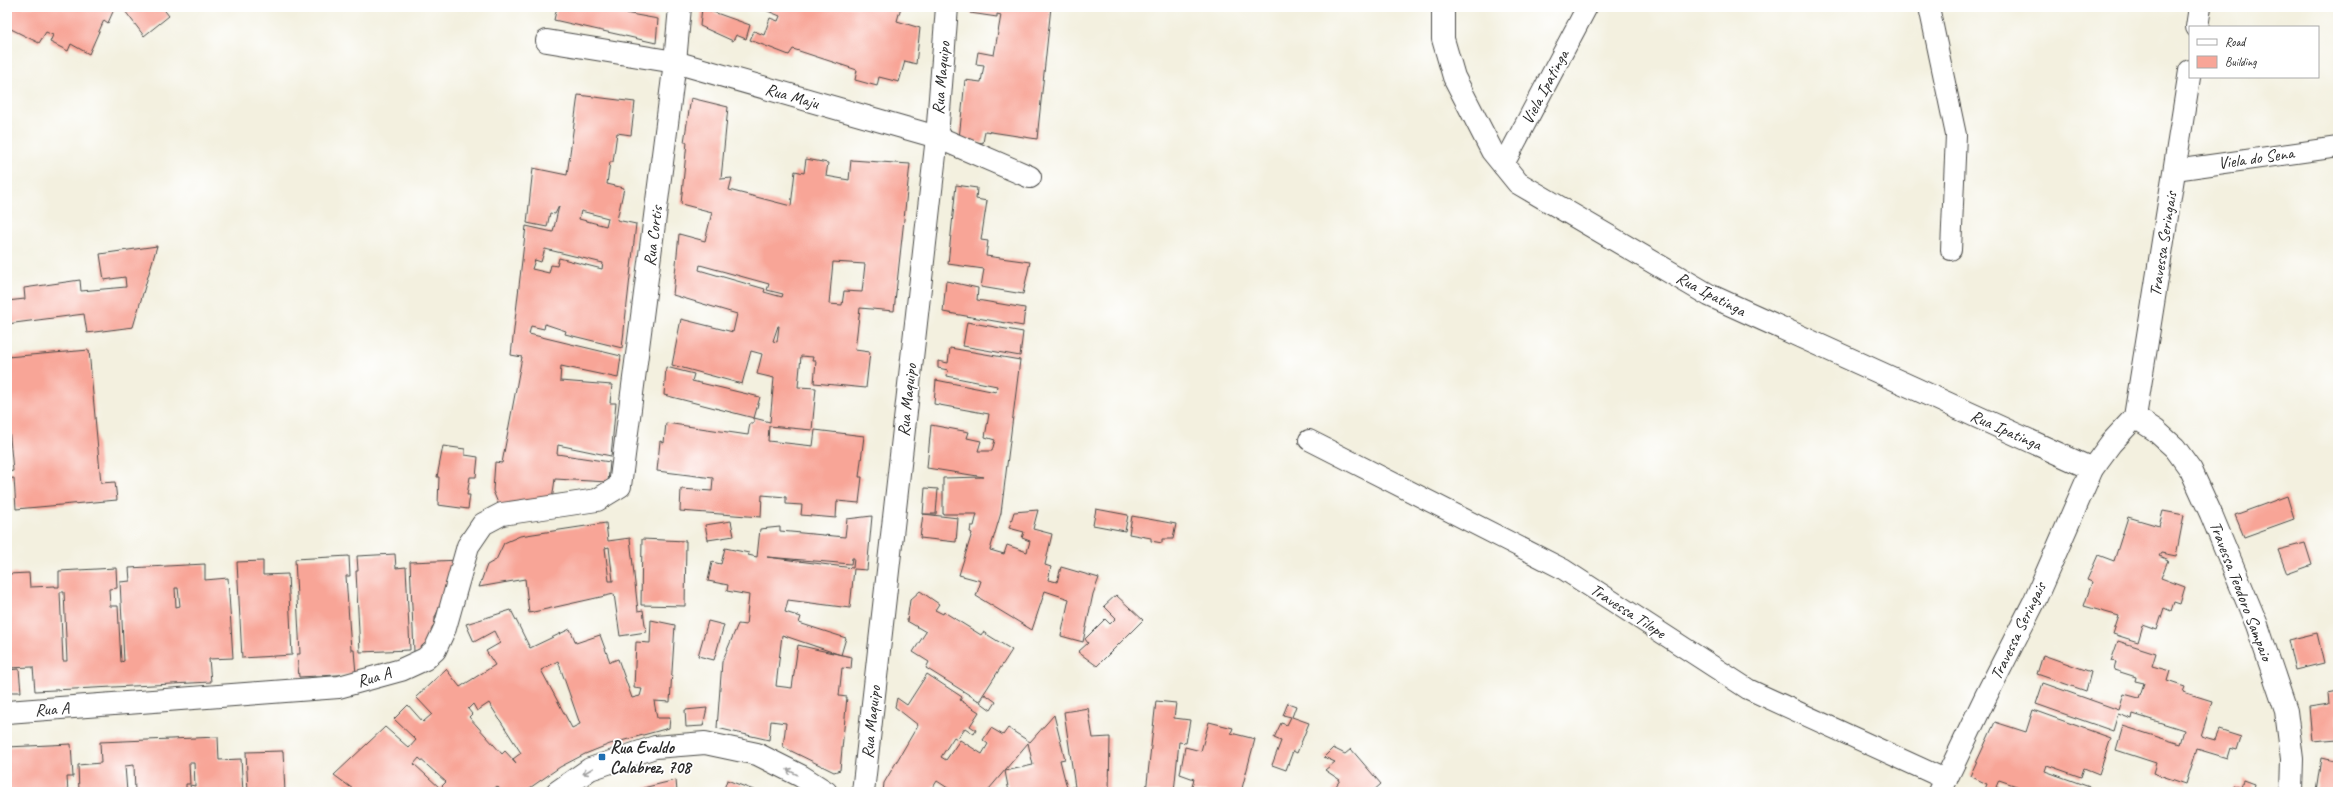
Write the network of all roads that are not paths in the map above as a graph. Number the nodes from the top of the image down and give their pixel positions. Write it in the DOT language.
graph roads {
  1 [pos="680,7"];
  2 [pos="947,7"];
  3 [pos="1443,7"];
  4 [pos="1587,7"];
  5 [pos="1929,7"];
  6 [pos="2200,7"];
  7 [pos="2197,26"];
  8 [pos="547,41"];
  9 [pos="675,62"];
  10 [pos="2189,78"];
  11 [pos="937,137"];
  12 [pos="2338,147"];
  13 [pos="1503,166"];
  14 [pos="2175,170"];
  15 [pos="1030,177"];
  16 [pos="1951,250"];
  17 [pos="2135,417"];
  18 [pos="1309,440"];
  19 [pos="623,465"];
  20 [pos="2092,469"];
  21 [pos="7,712"];
  22 [pos="1944,786"];
  23 [pos="557,792"];
  24 [pos="826,792"];
  25 [pos="863,792"];
  26 [pos="2291,792"];
  1 -- 9 [label="street, Rua Cortis"];
  2 -- 11 [label="street, Rua Maquipo"];
  3 -- 13 [label="street, Rua Ipatinga"];
  4 -- 13 [label="lane, Viela Ipatinga"];
  5 -- 16 [label="lane"];
  6 -- 7 [label="street"];
  8 -- 9 [label="street, Rua Maju"];
  9 -- 11 [label="street, Rua Maju"];
  9 -- 19 [label="street, Rua Cortis"];
  10 -- 14 [label="street, Travessa Seringais"];
  11 -- 15 [label="street, Rua Maju"];
  11 -- 25 [label="street, Rua Maquipo"];
  12 -- 14 [label="lane, Viela do Sena"];
  13 -- 20 [label="street, Rua Ipatinga"];
  14 -- 17 [label="street, Travessa Seringais"];
  17 -- 20 [label="street, Travessa Seringais"];
  17 -- 26 [label="street, Travessa Teodoro Sampaio"];
  18 -- 22 [label="lane, Travessa Tilope"];
  19 -- 21 [label="street, Rua A"];
  20 -- 22 [label="street, Travessa Seringais"];
  24 -- 23 [label="street, one-way"];
}
